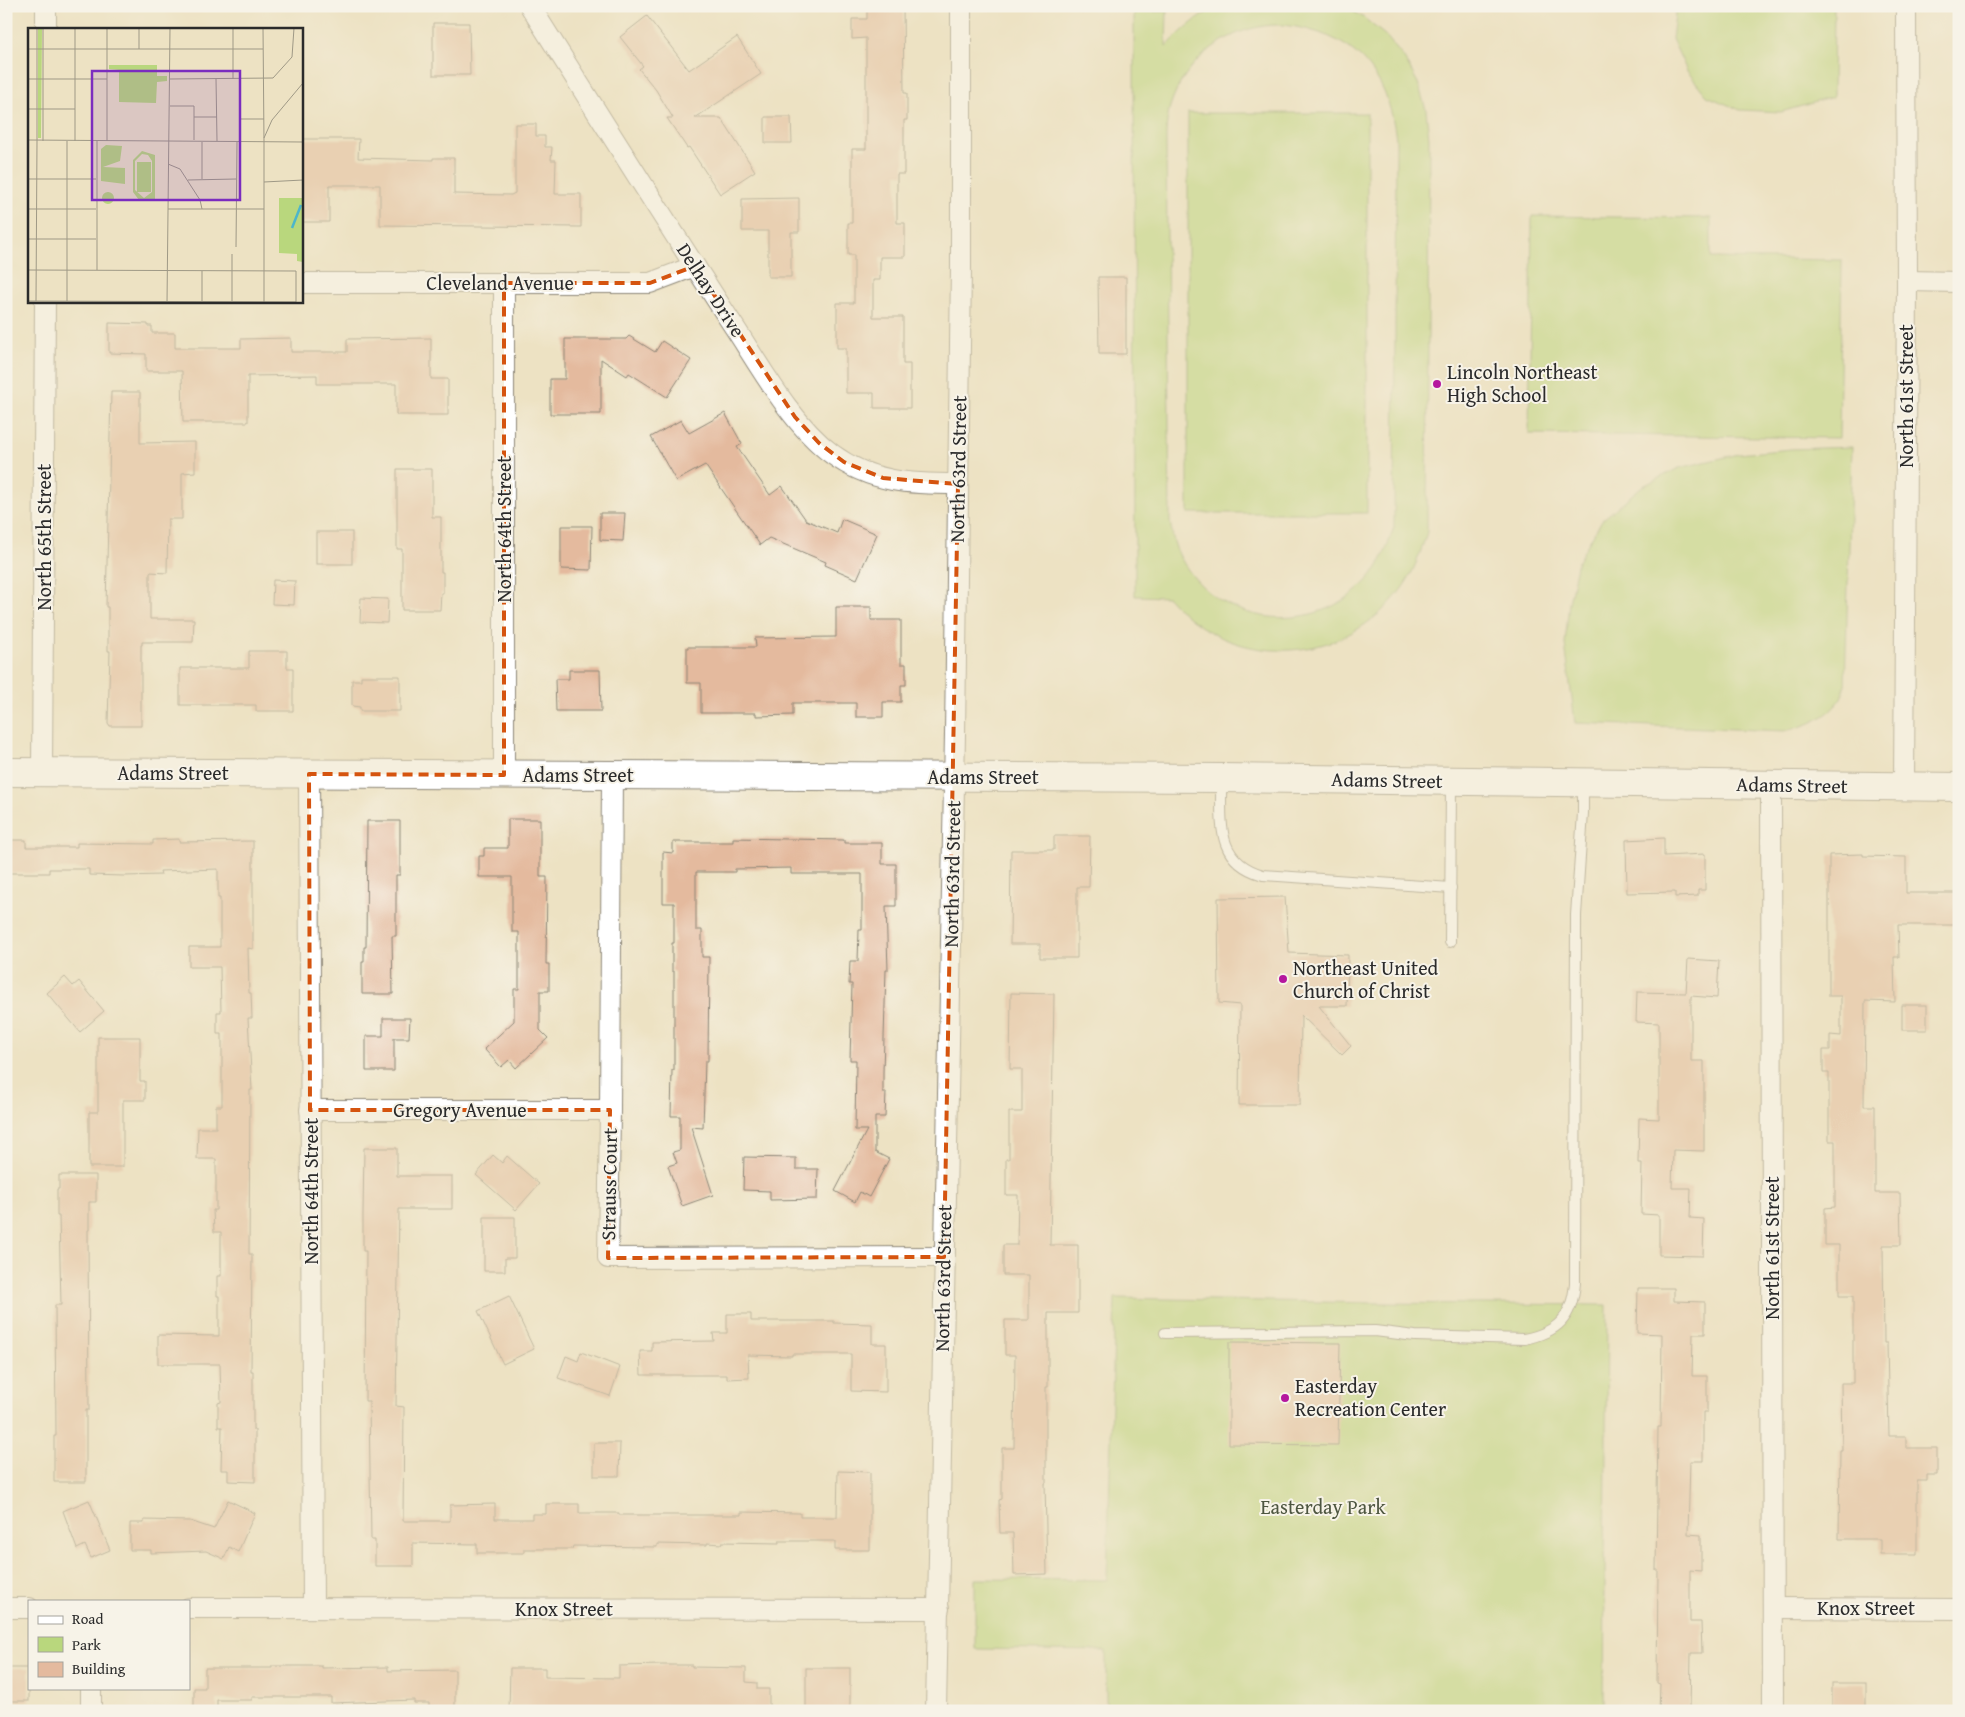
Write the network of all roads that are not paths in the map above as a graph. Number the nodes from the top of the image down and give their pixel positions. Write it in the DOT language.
graph roads {
  1 [pos="46,6"];
  2 [pos="530,6"];
  3 [pos="961,6"];
  4 [pos="1906,6"];
  5 [pos="46,28"];
  6 [pos="695,266"];
  7 [pos="1907,281"];
  8 [pos="1959,282"];
  9 [pos="302,283"];
  10 [pos="504,284"];
  11 [pos="45,302"];
  12 [pos="958,484"];
  13 [pos="6,772"];
  14 [pos="42,772"];
  15 [pos="309,774"];
  16 [pos="612,774"];
  17 [pos="504,775"];
  18 [pos="953,777"];
  19 [pos="1221,778"];
  20 [pos="1451,781"];
  21 [pos="1583,783"];
  22 [pos="1770,785"];
  23 [pos="1904,786"];
  24 [pos="1959,787"];
  25 [pos="1451,888"];
  26 [pos="1450,942"];
  27 [pos="310,1110"];
  28 [pos="610,1110"];
  29 [pos="944,1257"];
  30 [pos="1165,1333"];
  31 [pos="6,1608"];
  32 [pos="28,1608"];
  33 [pos="190,1608"];
  34 [pos="313,1608"];
  35 [pos="1773,1608"];
  36 [pos="1959,1608"];
  37 [pos="939,1609"];
  38 [pos="91,1690"];
  39 [pos="91,1711"];
  40 [pos="936,1711"];
  41 [pos="1773,1711"];
  1 -- 5 [label="street"];
  2 -- 6 [label="street, Delhay Drive"];
  3 -- 12 [label="street, North 63rd Street"];
  4 -- 7 [label="street, North 61st Street"];
  6 -- 10 [label="street, Cleveland Avenue"];
  6 -- 12 [label="street, Delhay Drive"];
  7 -- 8 [label="street"];
  7 -- 23 [label="street, North 61st Street"];
  9 -- 10 [label="street, Cleveland Avenue"];
  10 -- 17 [label="street, North 64th Street"];
  11 -- 14 [label="street, North 65th Street"];
  12 -- 18 [label="street, North 63rd Street"];
  13 -- 14 [label="main road, Adams Street"];
  14 -- 15 [label="main road, Adams Street"];
  15 -- 17 [label="main road, Adams Street"];
  15 -- 27 [label="street, North 64th Street"];
  16 -- 17 [label="main road, Adams Street"];
  16 -- 18 [label="main road, Adams Street"];
  16 -- 28 [label="street, Strauss Court"];
  18 -- 19 [label="main road, Adams Street"];
  18 -- 29 [label="street, North 63rd Street"];
  19 -- 20 [label="main road, Adams Street"];
  19 -- 25 [label="lane"];
  20 -- 21 [label="main road, Adams Street"];
  20 -- 25 [label="lane"];
  21 -- 22 [label="main road, Adams Street"];
  21 -- 30 [label="lane"];
  22 -- 23 [label="main road, Adams Street"];
  22 -- 35 [label="street, North 61st Street"];
  23 -- 24 [label="main road, Adams Street"];
  25 -- 26 [label="lane"];
  27 -- 28 [label="street, Gregory Avenue"];
  27 -- 34 [label="street, North 64th Street"];
  28 -- 29 [label="street, Strauss Court"];
  29 -- 37 [label="street, North 63rd Street"];
  31 -- 32 [label="street"];
  33 -- 34 [label="street, Knox Street"];
  34 -- 37 [label="street, Knox Street"];
  35 -- 36 [label="street, Knox Street"];
  35 -- 41 [label="street, North 61st Street"];
  37 -- 40 [label="street, North 63rd Street"];
  38 -- 39 [label="street"];
}
